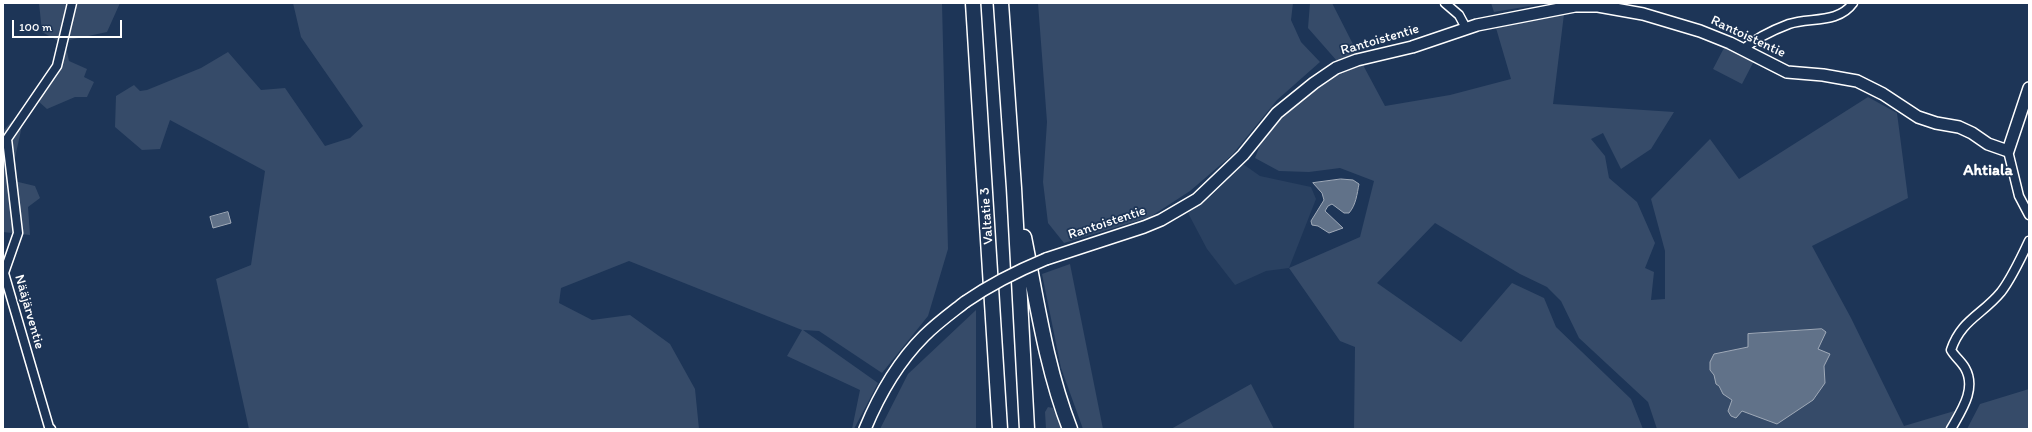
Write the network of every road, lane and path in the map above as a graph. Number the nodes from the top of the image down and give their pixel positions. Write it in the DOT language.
graph roads {
  1 [pos="72,3"];
  2 [pos="973,3"];
  3 [pos="1001,3"];
  4 [pos="1445,3"];
  5 [pos="1853,3"];
  6 [pos="1466,28"];
  7 [pos="1742,50"];
  8 [pos="2029,88"];
  9 [pos="2008,151"];
  10 [pos="1014,188"];
  11 [pos="2029,215"];
  12 [pos="2029,241"];
  13 [pos="51,429"];
  14 [pos="864,429"];
  15 [pos="1000,429"];
  16 [pos="1026,429"];
  17 [pos="1070,429"];
  18 [pos="1951,429"];
  1 -- 13 [label="street, Nääjärventie"];
  2 -- 15 [label="highway, Valtatie 3"];
  3 -- 10 [label="highway, Valtatie 3"];
  4 -- 6 [label="street"];
  5 -- 7 [label="street"];
  6 -- 7 [label="street, Rantoistentie"];
  6 -- 14 [label="street, Rantoistentie, bridge"];
  7 -- 9 [label="street, Rantoistentie"];
  8 -- 9 [label="street"];
  9 -- 11 [label="street"];
  10 -- 16 [label="highway, Valtatie 3"];
  10 -- 17 [label="highway"];
  12 -- 18 [label="street"];
}
